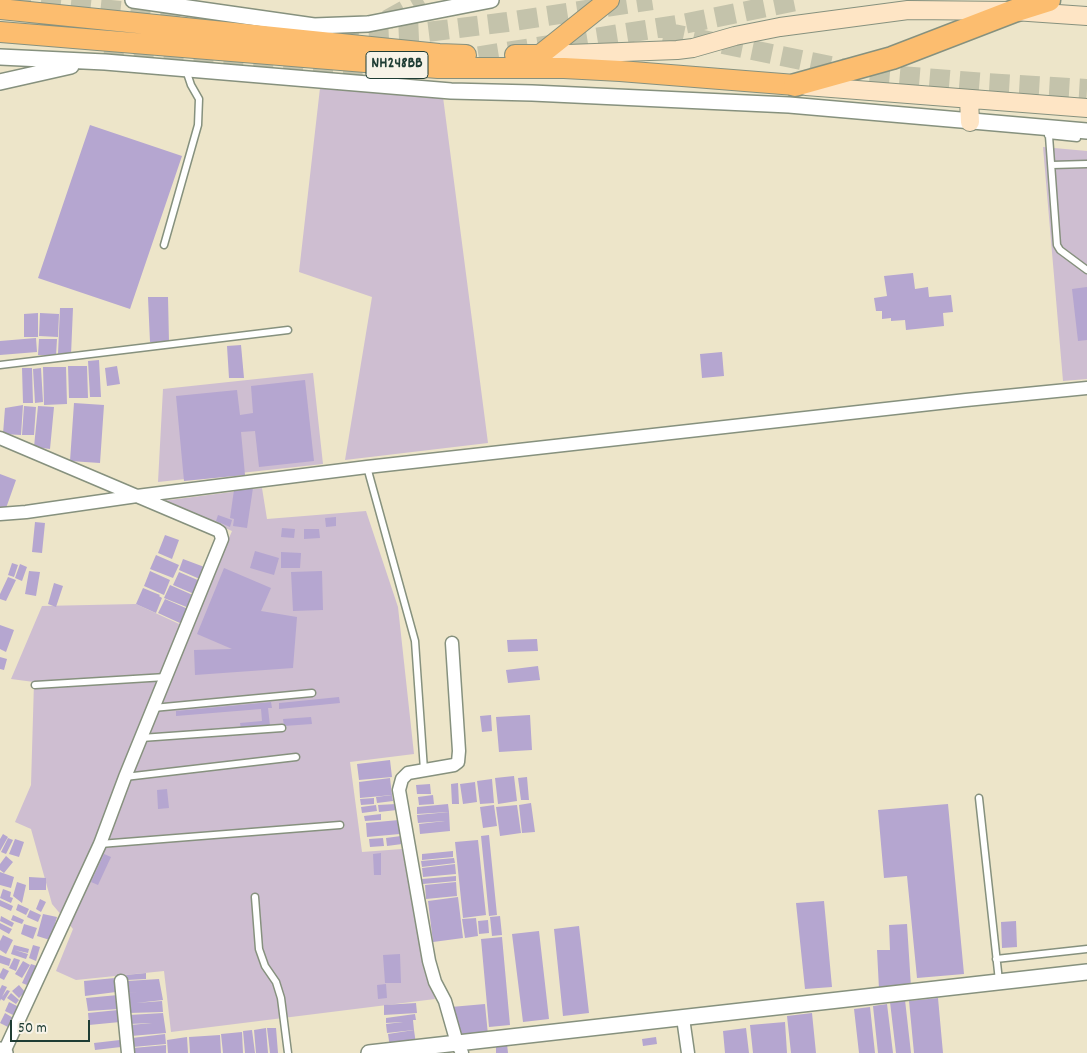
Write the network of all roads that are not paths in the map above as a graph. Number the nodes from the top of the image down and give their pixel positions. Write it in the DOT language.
graph roads {
  1 [pos="133,0"];
  2 [pos="491,0"];
  3 [pos="609,0"];
  4 [pos="1049,0"];
  5 [pos="0,10"];
  6 [pos="1014,11"];
  7 [pos="1087,16"];
  8 [pos="0,32"];
  9 [pos="540,55"];
  10 [pos="0,57"];
  11 [pos="104,62"];
  12 [pos="186,70"];
  13 [pos="0,82"];
  14 [pos="795,85"];
  15 [pos="969,99"];
  16 [pos="1087,108"];
  17 [pos="970,122"];
  18 [pos="1036,128"];
  19 [pos="1087,132"];
  20 [pos="1049,136"];
  21 [pos="1087,138"];
  22 [pos="1087,164"];
  23 [pos="1052,165"];
  24 [pos="164,245"];
  25 [pos="1087,270"];
  26 [pos="288,330"];
  27 [pos="0,365"];
  28 [pos="1087,388"];
  29 [pos="0,438"];
  30 [pos="367,467"];
  31 [pos="137,496"];
  32 [pos="0,514"];
  33 [pos="452,643"];
  34 [pos="166,677"];
  35 [pos="35,685"];
  36 [pos="312,693"];
  37 [pos="153,708"];
  38 [pos="282,728"];
  39 [pos="140,738"];
  40 [pos="296,757"];
  41 [pos="424,770"];
  42 [pos="125,777"];
  43 [pos="979,798"];
  44 [pos="340,825"];
  45 [pos="100,844"];
  46 [pos="255,897"];
  47 [pos="1087,949"];
  48 [pos="996,959"];
  49 [pos="1087,972"];
  50 [pos="121,981"];
  51 [pos="999,982"];
  52 [pos="683,1018"];
  53 [pos="460,1048"];
  54 [pos="3,1052"];
  55 [pos="128,1053"];
  56 [pos="288,1053"];
  57 [pos="378,1053"];
  58 [pos="688,1053"];
  1 -- 2 [label="street"];
  3 -- 9 [label="highway"];
  4 -- 6 [label="highway"];
  5 -- 9 [label="highway, NH248BB"];
  6 -- 7 [label="main road"];
  6 -- 9 [label="main road"];
  6 -- 14 [label="highway"];
  8 -- 14 [label="highway, NH248BB"];
  10 -- 11 [label="street"];
  11 -- 12 [label="street"];
  11 -- 13 [label="street"];
  12 -- 17 [label="street"];
  12 -- 24 [label="lane"];
  14 -- 15 [label="main road"];
  15 -- 16 [label="main road"];
  15 -- 17 [label="main road"];
  17 -- 18 [label="street"];
  18 -- 19 [label="street"];
  18 -- 20 [label="lane"];
  20 -- 21 [label="lane"];
  20 -- 23 [label="lane"];
  22 -- 23 [label="lane"];
  23 -- 25 [label="lane"];
  26 -- 27 [label="lane"];
  28 -- 30 [label="street"];
  29 -- 31 [label="street"];
  30 -- 31 [label="street"];
  30 -- 41 [label="lane"];
  31 -- 32 [label="street"];
  31 -- 34 [label="street"];
  33 -- 41 [label="street"];
  34 -- 35 [label="lane"];
  34 -- 37 [label="street"];
  36 -- 37 [label="lane"];
  37 -- 39 [label="street"];
  38 -- 39 [label="lane"];
  39 -- 42 [label="street"];
  40 -- 42 [label="lane"];
  41 -- 53 [label="street"];
  42 -- 45 [label="street"];
  43 -- 48 [label="lane"];
  44 -- 45 [label="lane"];
  45 -- 54 [label="street"];
  46 -- 56 [label="lane"];
  47 -- 48 [label="lane"];
  48 -- 51 [label="lane"];
  49 -- 51 [label="street"];
  50 -- 55 [label="street"];
  51 -- 52 [label="street"];
  52 -- 53 [label="street"];
  52 -- 58 [label="street"];
  53 -- 57 [label="street"];
}
